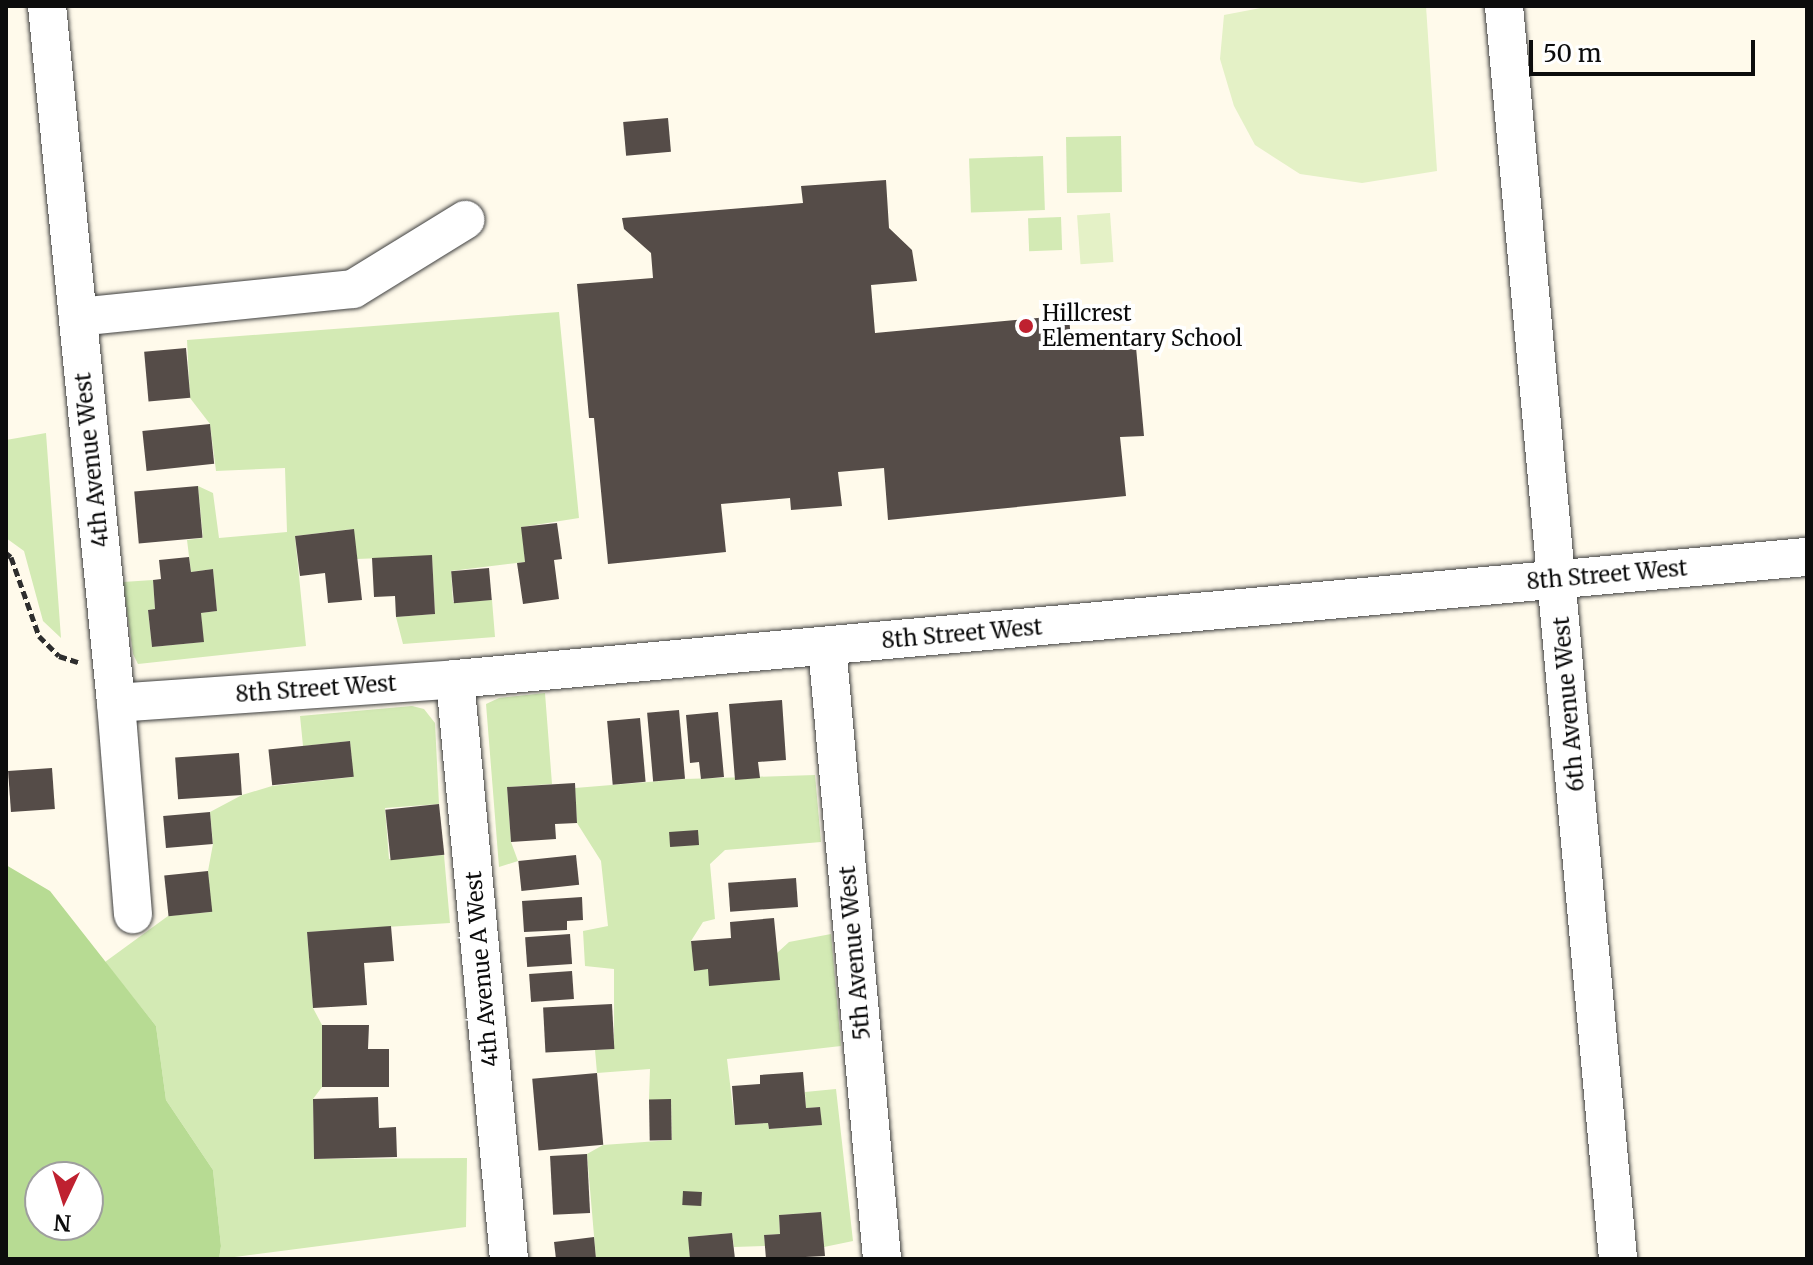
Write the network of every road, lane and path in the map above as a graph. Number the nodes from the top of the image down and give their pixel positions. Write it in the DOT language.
graph roads {
  1 [pos="47,6"];
  2 [pos="1504,6"];
  3 [pos="465,220"];
  4 [pos="78,317"];
  5 [pos="6,553"];
  6 [pos="1807,557"];
  7 [pos="1558,580"];
  8 [pos="827,646"];
  9 [pos="112,661"];
  10 [pos="455,679"];
  11 [pos="116,703"];
  12 [pos="133,914"];
  13 [pos="509,1259"];
  14 [pos="882,1259"];
  15 [pos="1618,1259"];
  1 -- 4 [label="street, 4th Avenue West"];
  2 -- 7 [label="street, 6th Avenue West"];
  3 -- 4 [label="street"];
  4 -- 9 [label="street, 4th Avenue West"];
  5 -- 9 [label="path"];
  6 -- 7 [label="street, 8th Street West"];
  7 -- 8 [label="street, 8th Street West"];
  7 -- 15 [label="street, 6th Avenue West"];
  8 -- 10 [label="street, 8th Street West"];
  8 -- 14 [label="street, 5th Avenue West"];
  9 -- 11 [label="street, 4th Avenue West"];
  10 -- 11 [label="street, 8th Street West"];
  10 -- 13 [label="street, 4th Avenue A West"];
  11 -- 12 [label="street, 4th Avenue West"];
}
